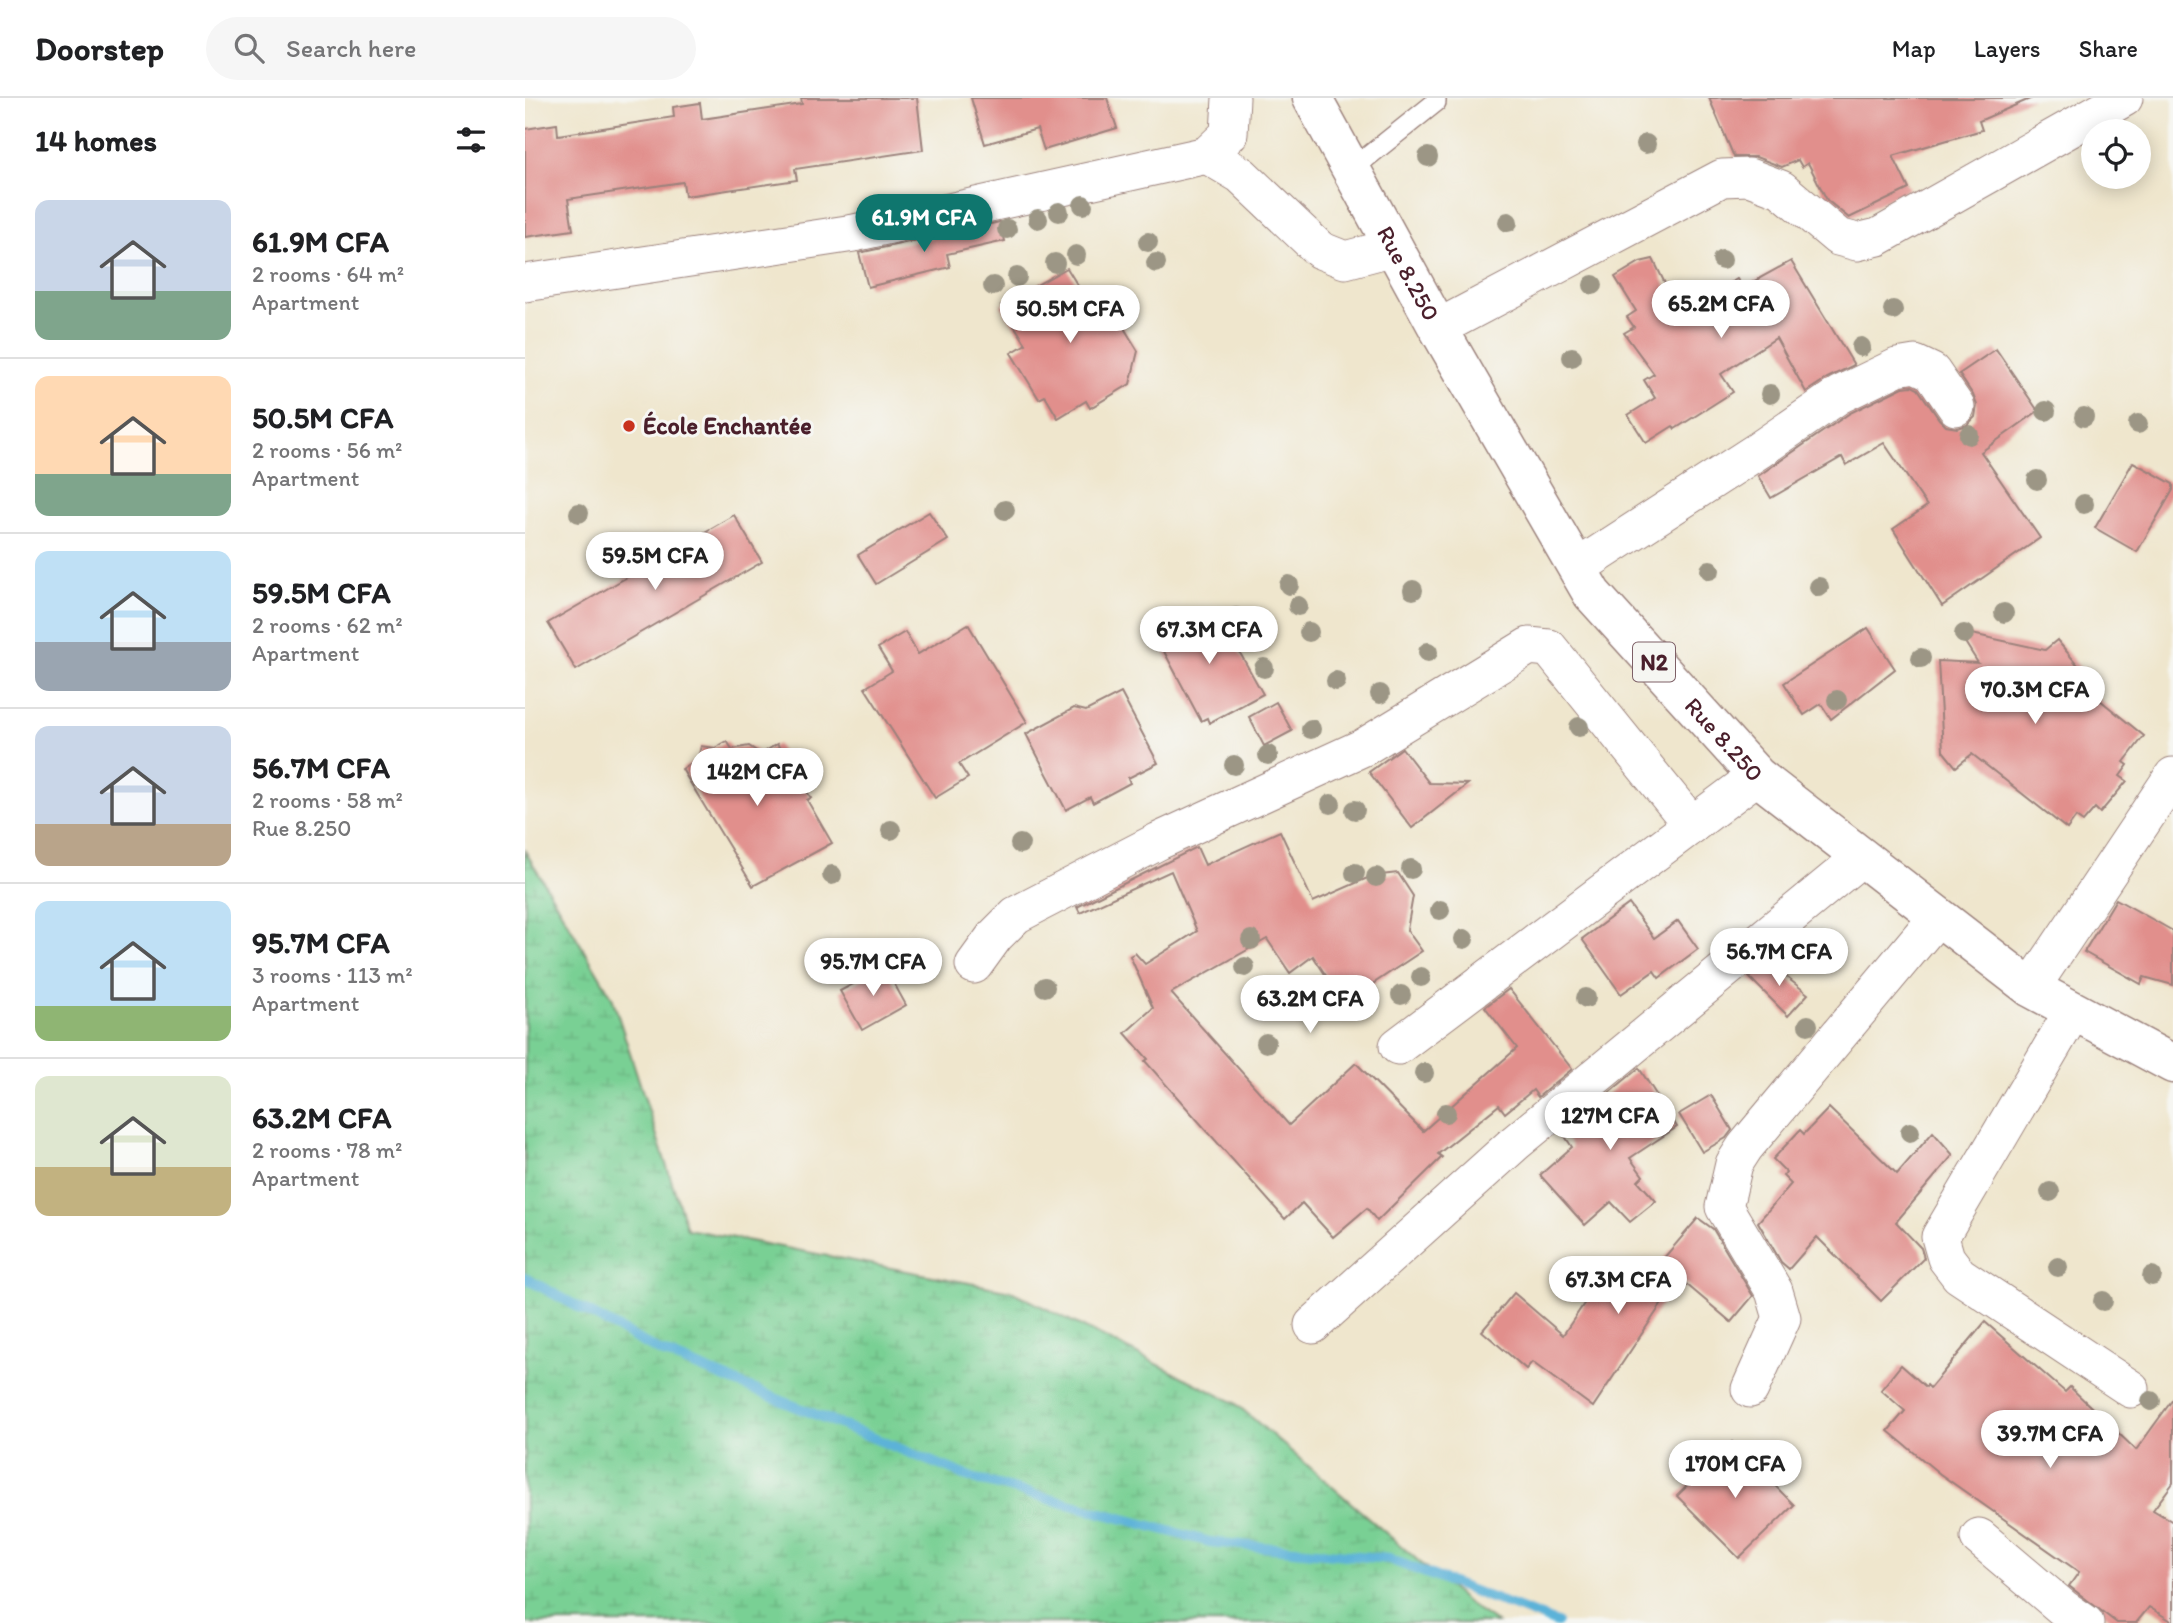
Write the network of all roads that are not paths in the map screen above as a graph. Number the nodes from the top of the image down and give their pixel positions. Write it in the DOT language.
graph roads {
  1 [pos="1231,98"];
  2 [pos="1312,98"];
  3 [pos="1436,98"];
  4 [pos="2124,98"];
  5 [pos="1207,155"];
  6 [pos="1351,170"];
  7 [pos="1394,247"];
  8 [pos="525,283"];
  9 [pos="1438,328"];
  10 [pos="1956,407"];
  11 [pos="1577,568"];
  12 [pos="1757,776"];
  13 [pos="2173,776"];
  14 [pos="1692,825"];
  15 [pos="1862,858"];
  16 [pos="1938,916"];
  17 [pos="974,965"];
  18 [pos="2031,988"];
  19 [pos="2073,1011"];
  20 [pos="1398,1046"];
  21 [pos="2173,1064"];
  22 [pos="1313,1325"];
  23 [pos="1750,1389"];
  24 [pos="2131,1389"];
  25 [pos="1979,1537"];
  26 [pos="2085,1623"];
  1 -- 5 [label="street"];
  2 -- 6 [label="highway, Rue 8.250 / N2"];
  3 -- 6 [label="lane"];
  4 -- 9 [label="street"];
  5 -- 7 [label="street"];
  5 -- 8 [label="street"];
  6 -- 7 [label="highway, Rue 8.250 / N2"];
  7 -- 9 [label="highway, Rue 8.250 / N2"];
  9 -- 11 [label="highway, Rue 8.250 / N2"];
  10 -- 11 [label="street"];
  11 -- 12 [label="highway, Rue 8.250 / N2"];
  12 -- 14 [label="street"];
  12 -- 15 [label="highway, Rue 8.250 / N2"];
  13 -- 18 [label="street"];
  14 -- 17 [label="street"];
  14 -- 20 [label="street"];
  15 -- 16 [label="highway, Rue 8.250 / N2"];
  15 -- 22 [label="street"];
  16 -- 18 [label="highway, Rue 8.250 / N2"];
  16 -- 23 [label="street"];
  18 -- 19 [label="highway, Rue 8.250 / N2"];
  19 -- 21 [label="highway, Rue 8.250 / N2"];
  19 -- 24 [label="street"];
  25 -- 26 [label="street"];
}
